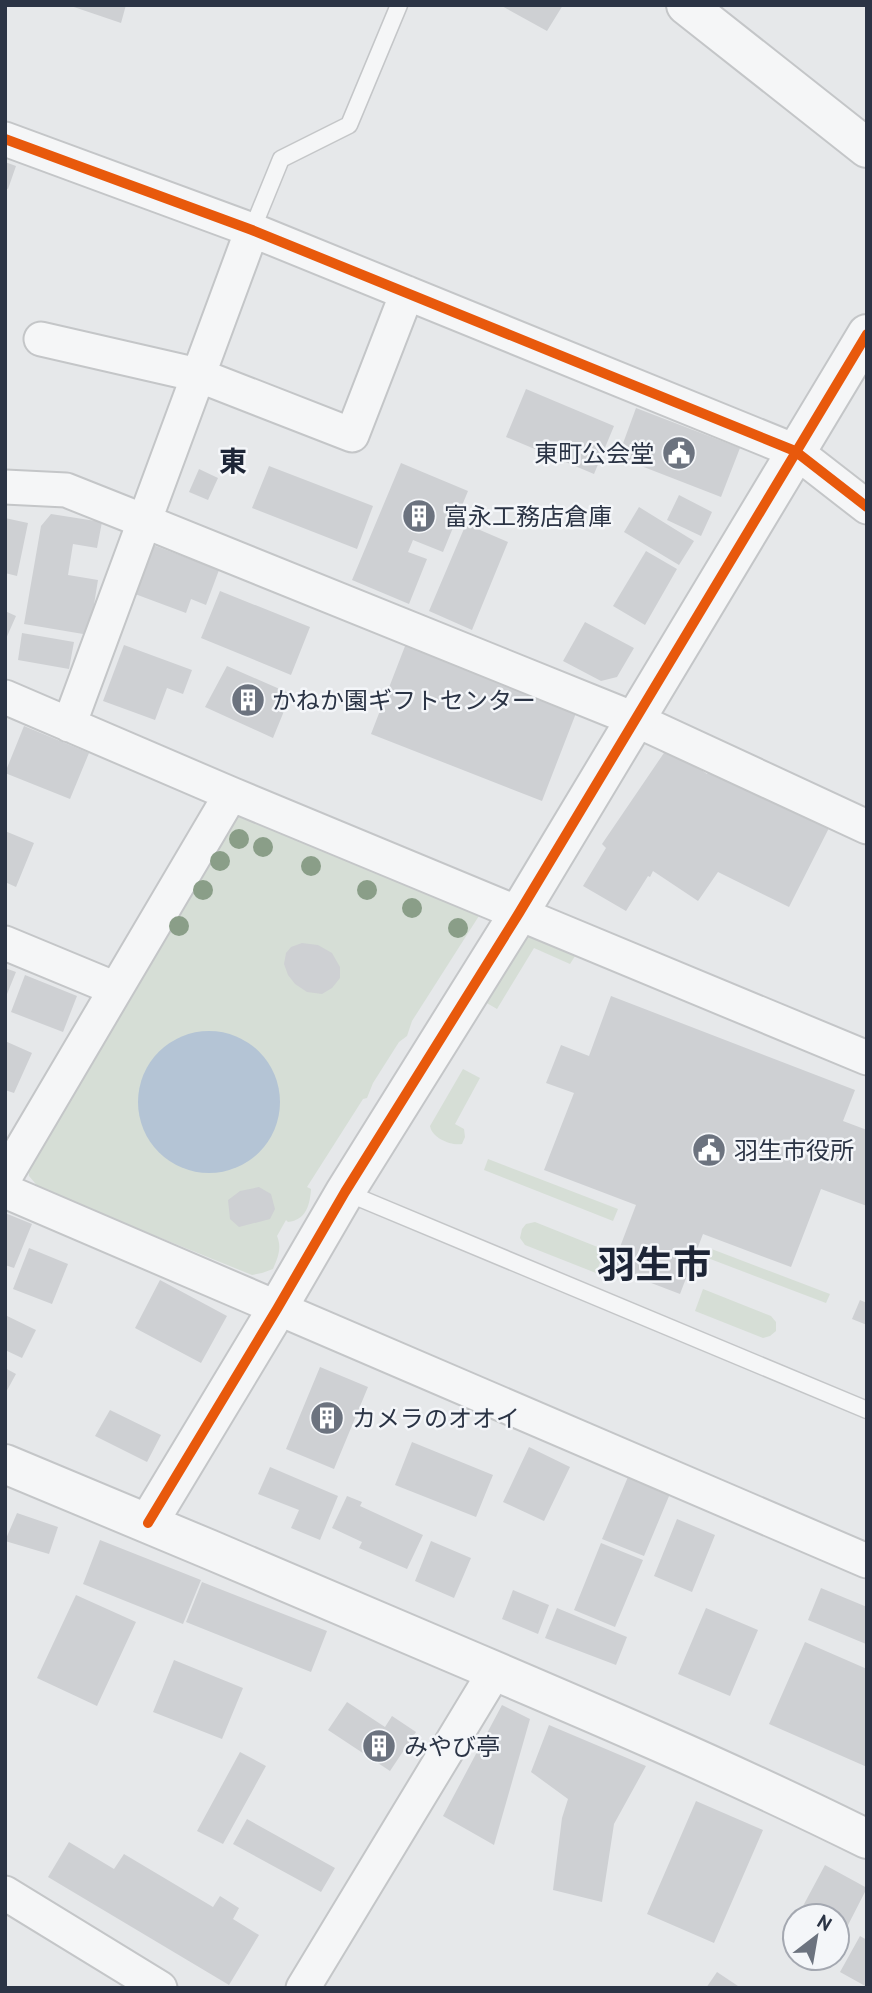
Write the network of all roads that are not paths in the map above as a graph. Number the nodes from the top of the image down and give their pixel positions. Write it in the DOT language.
graph roads {
  1 [pos="399,5"];
  2 [pos="692,7"];
  3 [pos="5,139"];
  4 [pos="867,148"];
  5 [pos="252,230"];
  6 [pos="407,293"];
  7 [pos="867,334"];
  8 [pos="41,340"];
  9 [pos="198,375"];
  10 [pos="795,451"];
  11 [pos="5,486"];
  12 [pos="867,508"];
  13 [pos="144,521"];
  14 [pos="5,697"];
  15 [pos="634,719"];
  16 [pos="69,725"];
  17 [pos="231,794"];
  18 [pos="867,827"];
  19 [pos="519,913"];
  20 [pos="5,943"];
  21 [pos="116,989"];
  22 [pos="867,1058"];
  23 [pos="5,1177"];
  24 [pos="5,1191"];
  25 [pos="345,1192"];
  26 [pos="277,1309"];
  27 [pos="867,1410"];
  28 [pos="5,1464"];
  29 [pos="148,1523"];
  30 [pos="867,1561"];
  31 [pos="495,1671"];
  32 [pos="867,1839"];
  33 [pos="5,1892"];
  34 [pos="160,1988"];
  35 [pos="303,1988"];
  1 -- 5 [label="lane"];
  2 -- 4 [label="street"];
  3 -- 5 [label="street"];
  5 -- 6 [label="street"];
  5 -- 9 [label="street"];
  6 -- 9 [label="street"];
  6 -- 10 [label="street"];
  7 -- 10 [label="street"];
  8 -- 9 [label="street"];
  9 -- 13 [label="street"];
  10 -- 12 [label="street"];
  10 -- 15 [label="street"];
  11 -- 13 [label="street"];
  13 -- 15 [label="street"];
  13 -- 16 [label="street"];
  14 -- 16 [label="street"];
  15 -- 18 [label="street"];
  15 -- 19 [label="street"];
  16 -- 17 [label="street"];
  17 -- 19 [label="street"];
  17 -- 21 [label="street"];
  19 -- 22 [label="street"];
  19 -- 25 [label="street"];
  20 -- 21 [label="street"];
  21 -- 23 [label="street"];
  24 -- 26 [label="street"];
  25 -- 26 [label="street"];
  25 -- 27 [label="lane"];
  26 -- 29 [label="street"];
  26 -- 30 [label="street"];
  28 -- 29 [label="street"];
  29 -- 31 [label="street"];
  31 -- 32 [label="street"];
  31 -- 35 [label="street"];
  33 -- 34 [label="street"];
}
